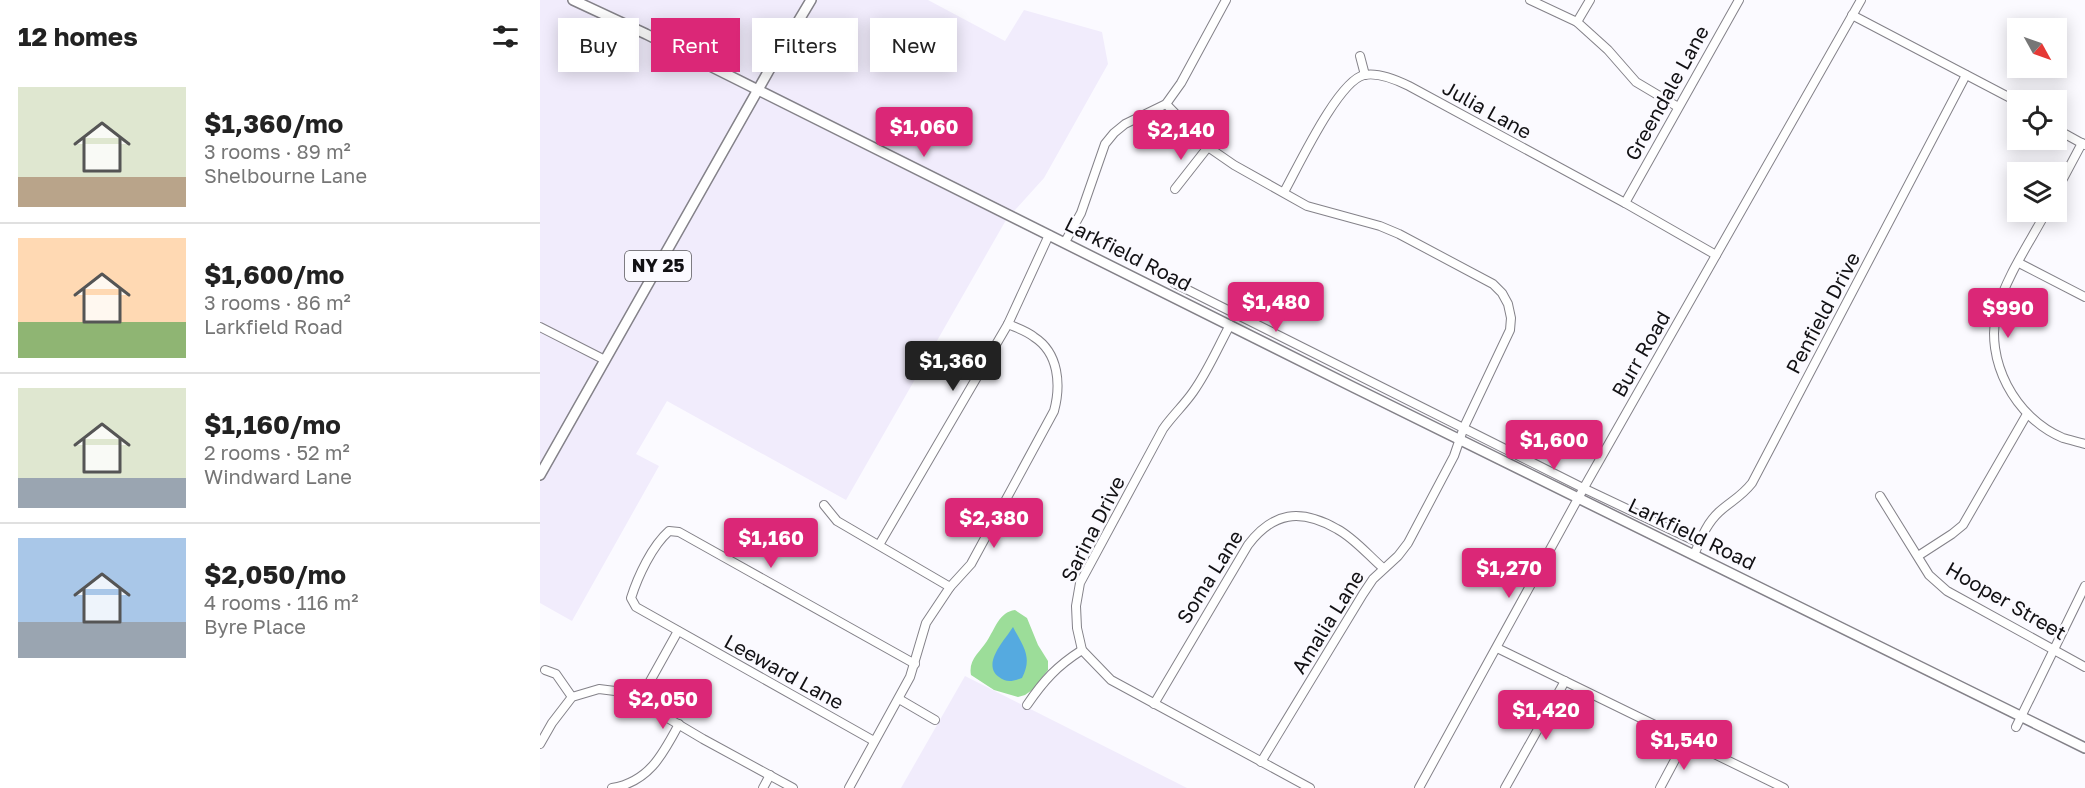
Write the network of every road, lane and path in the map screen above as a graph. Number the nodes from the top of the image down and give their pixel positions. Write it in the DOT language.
graph roads {
  1 [pos="573,0"];
  2 [pos="811,0"];
  3 [pos="1226,0"];
  4 [pos="1530,0"];
  5 [pos="1590,0"];
  6 [pos="1739,0"];
  7 [pos="1861,0"];
  8 [pos="1852,15"];
  9 [pos="1577,22"];
  10 [pos="1360,56"];
  11 [pos="1365,75"];
  12 [pos="1966,75"];
  13 [pos="758,90"];
  14 [pos="2007,96"];
  15 [pos="1166,104"];
  16 [pos="1678,107"];
  17 [pos="2067,135"];
  18 [pos="2084,144"];
  19 [pos="1208,147"];
  20 [pos="2067,173"];
  21 [pos="1175,189"];
  22 [pos="1284,192"];
  23 [pos="1625,203"];
  24 [pos="2041,222"];
  25 [pos="1050,235"];
  26 [pos="1065,242"];
  27 [pos="1716,255"];
  28 [pos="2019,263"];
  29 [pos="1174,283"];
  30 [pos="2085,297"];
  31 [pos="1008,324"];
  32 [pos="1230,325"];
  33 [pos="540,327"];
  34 [pos="605,360"];
  35 [pos="2027,414"];
  36 [pos="1464,427"];
  37 [pos="1460,440"];
  38 [pos="2085,444"];
  39 [pos="540,475"];
  40 [pos="1583,488"];
  41 [pos="1880,496"];
  42 [pos="1578,498"];
  43 [pos="824,506"];
  44 [pos="1699,543"];
  45 [pos="879,545"];
  46 [pos="1694,555"];
  47 [pos="1918,556"];
  48 [pos="1383,568"];
  49 [pos="2085,586"];
  50 [pos="950,587"];
  51 [pos="678,631"];
  52 [pos="1497,648"];
  53 [pos="2054,648"];
  54 [pos="1082,650"];
  55 [pos="915,664"];
  56 [pos="2085,667"];
  57 [pos="545,670"];
  58 [pos="1565,681"];
  59 [pos="572,697"];
  60 [pos="899,699"];
  61 [pos="639,701"];
  62 [pos="1154,704"];
  63 [pos="1027,705"];
  64 [pos="2021,717"];
  65 [pos="935,720"];
  66 [pos="679,724"];
  67 [pos="2016,727"];
  68 [pos="874,741"];
  69 [pos="1685,741"];
  70 [pos="540,744"];
  71 [pos="2085,748"];
  72 [pos="1262,762"];
  73 [pos="770,775"];
  74 [pos="612,788"];
  75 [pos="763,788"];
  76 [pos="793,788"];
  77 [pos="849,788"];
  78 [pos="1310,788"];
  79 [pos="1419,788"];
  80 [pos="1504,788"];
  81 [pos="1660,788"];
  82 [pos="1784,788"];
  1 -- 13 [label="main road, Larkfield Road"];
  2 -- 13 [label="main road, NY 25"];
  3 -- 15 [label="street"];
  4 -- 9 [label="street"];
  5 -- 9 [label="street"];
  6 -- 16 [label="street, Greendale Lane"];
  7 -- 8 [label="street, Burr Road"];
  8 -- 12 [label="street"];
  8 -- 27 [label="street, Burr Road"];
  9 -- 16 [label="street"];
  10 -- 11 [label="street"];
  11 -- 22 [label="street"];
  11 -- 23 [label="street, Julia Lane"];
  12 -- 14 [label="street"];
  12 -- 44 [label="street, Penfield Drive"];
  13 -- 25 [label="main road, Larkfield Road"];
  13 -- 34 [label="main road, NY 25"];
  15 -- 19 [label="street, Amalia Lane"];
  15 -- 26 [label="street"];
  16 -- 23 [label="street, Greendale Lane"];
  17 -- 18 [label="street"];
  18 -- 20 [label="street"];
  19 -- 21 [label="street"];
  19 -- 22 [label="street, Amalia Lane"];
  22 -- 36 [label="street, Amalia Lane"];
  23 -- 27 [label="street, Julia Lane"];
  24 -- 28 [label="street"];
  25 -- 26 [label="main road, Larkfield Road"];
  25 -- 31 [label="street"];
  26 -- 32 [label="main road, Larkfield Road"];
  27 -- 40 [label="street, Burr Road"];
  28 -- 30 [label="street"];
  28 -- 35 [label="street"];
  29 -- 36 [label="street, Larkfield Road"];
  31 -- 45 [label="street"];
  31 -- 50 [label="street"];
  32 -- 37 [label="main road, Larkfield Road"];
  32 -- 54 [label="street, Sarina Drive"];
  33 -- 34 [label="street"];
  34 -- 39 [label="main road, NY 25"];
  35 -- 38 [label="street"];
  35 -- 47 [label="street"];
  36 -- 37 [label="street, Amalia Lane"];
  36 -- 40 [label="street, Larkfield Road"];
  37 -- 42 [label="main road, Larkfield Road"];
  37 -- 48 [label="street, Amalia Lane"];
  40 -- 42 [label="street, Burr Road"];
  40 -- 44 [label="street, Larkfield Road"];
  41 -- 47 [label="street, Hooper Street"];
  42 -- 46 [label="main road, Larkfield Road"];
  42 -- 52 [label="street, Burr Road"];
  43 -- 45 [label="street"];
  44 -- 46 [label="street, Penfield Drive"];
  45 -- 50 [label="street"];
  46 -- 64 [label="main road, Larkfield Road"];
  47 -- 53 [label="street, Hooper Street"];
  48 -- 62 [label="street, Soma Lane"];
  48 -- 72 [label="street, Amalia Lane"];
  49 -- 53 [label="street"];
  50 -- 55 [label="street"];
  51 -- 55 [label="street, Leeward Lane"];
  51 -- 61 [label="street"];
  51 -- 68 [label="street, Leeward Lane"];
  52 -- 58 [label="street"];
  52 -- 79 [label="street, Burr Road"];
  53 -- 56 [label="street, Hooper Street"];
  53 -- 64 [label="street"];
  54 -- 62 [label="street"];
  54 -- 63 [label="street"];
  55 -- 60 [label="street"];
  57 -- 59 [label="street"];
  58 -- 69 [label="street"];
  58 -- 80 [label="street"];
  59 -- 61 [label="street"];
  59 -- 70 [label="street"];
  60 -- 65 [label="street"];
  60 -- 68 [label="street"];
  61 -- 66 [label="street"];
  62 -- 72 [label="street"];
  64 -- 67 [label="street"];
  64 -- 71 [label="main road, Larkfield Road"];
  66 -- 73 [label="street"];
  66 -- 74 [label="street"];
  68 -- 77 [label="street"];
  69 -- 81 [label="street"];
  69 -- 82 [label="street"];
  72 -- 78 [label="street"];
  73 -- 75 [label="street"];
  73 -- 76 [label="street"];
}
